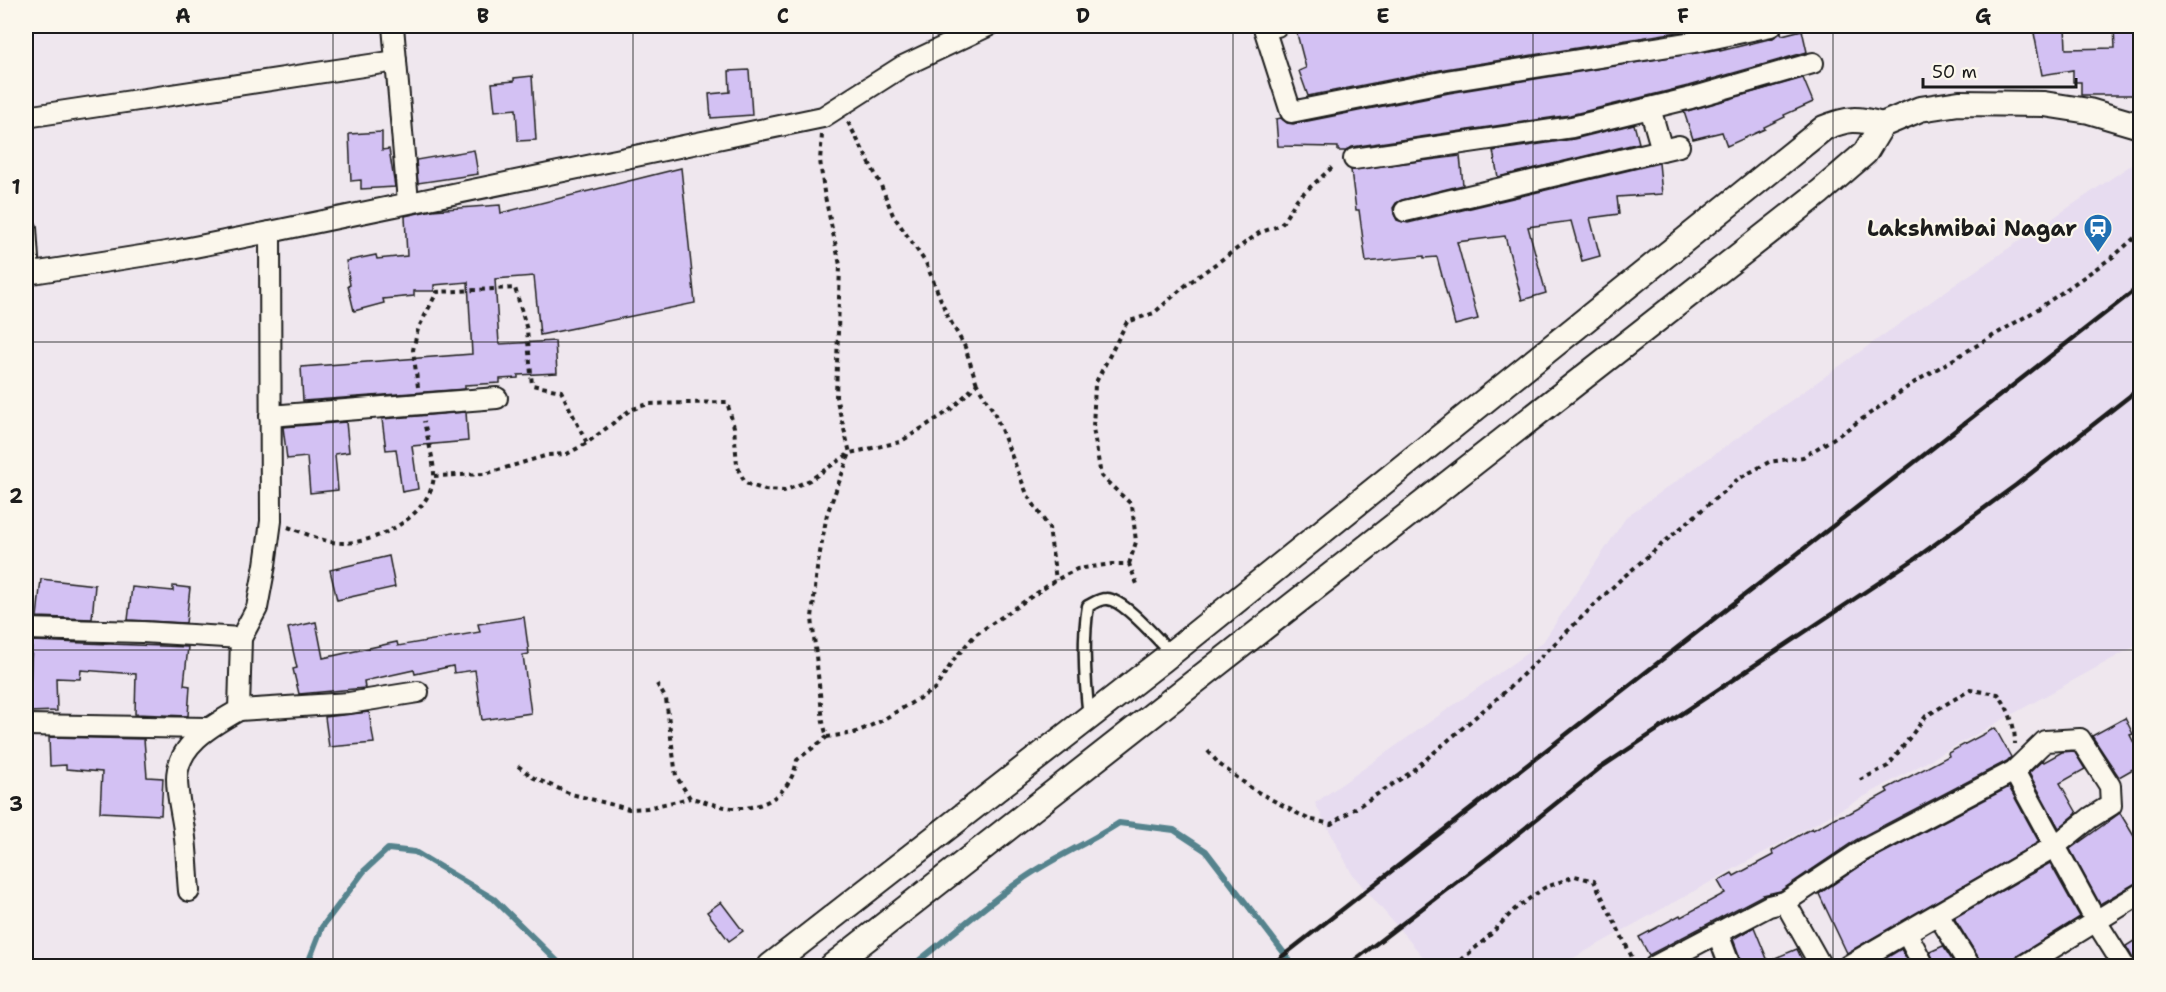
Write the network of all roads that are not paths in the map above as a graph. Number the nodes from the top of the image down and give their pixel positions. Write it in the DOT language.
graph roads {
  1 [pos="393,26"];
  2 [pos="987,26"];
  3 [pos="1277,26"];
  4 [pos="1771,26"];
  5 [pos="396,61"];
  6 [pos="1813,63"];
  7 [pos="1650,108"];
  8 [pos="26,117"];
  9 [pos="1882,125"];
  10 [pos="2140,126"];
  11 [pos="1354,159"];
  12 [pos="408,202"];
  13 [pos="1405,211"];
  14 [pos="26,228"];
  15 [pos="270,232"];
  16 [pos="27,274"];
  17 [pos="497,398"];
  18 [pos="270,416"];
  19 [pos="26,629"];
  20 [pos="241,638"];
  21 [pos="1172,653"];
  22 [pos="418,692"];
  23 [pos="239,710"];
  24 [pos="1089,718"];
  25 [pos="26,725"];
  26 [pos="207,728"];
  27 [pos="2014,771"];
  28 [pos="2055,846"];
  29 [pos="189,891"];
  30 [pos="2140,894"];
  31 [pos="1785,902"];
  32 [pos="1938,915"];
  33 [pos="2097,922"];
  34 [pos="1718,934"];
  35 [pos="1907,934"];
  36 [pos="1921,965"];
  37 [pos="770,966"];
  38 [pos="832,966"];
  39 [pos="1655,966"];
  40 [pos="1730,966"];
  41 [pos="1821,966"];
  42 [pos="1848,966"];
  43 [pos="1970,966"];
  44 [pos="2023,966"];
  45 [pos="2124,966"];
  1 -- 5 [label="street"];
  2 -- 12 [label="street"];
  3 -- 4 [label="street"];
  5 -- 8 [label="street"];
  5 -- 12 [label="street"];
  6 -- 7 [label="street"];
  7 -- 11 [label="street"];
  7 -- 13 [label="street"];
  9 -- 10 [label="street"];
  9 -- 21 [label="street"];
  9 -- 38 [label="street"];
  12 -- 15 [label="street"];
  14 -- 16 [label="street"];
  15 -- 16 [label="street"];
  15 -- 18 [label="street"];
  17 -- 18 [label="street"];
  18 -- 20 [label="street"];
  19 -- 20 [label="street"];
  20 -- 23 [label="street"];
  21 -- 24 [label="street"];
  21 -- 24 [label="lane"];
  22 -- 23 [label="street"];
  23 -- 26 [label="street"];
  24 -- 37 [label="street"];
  25 -- 26 [label="street"];
  26 -- 29 [label="street"];
  27 -- 28 [label="street"];
  27 -- 28 [label="street"];
  27 -- 31 [label="street"];
  28 -- 32 [label="street"];
  28 -- 33 [label="street"];
  30 -- 33 [label="street"];
  31 -- 34 [label="street"];
  31 -- 41 [label="street"];
  32 -- 35 [label="street"];
  32 -- 43 [label="street"];
  33 -- 44 [label="street"];
  33 -- 45 [label="street"];
  34 -- 39 [label="street"];
  34 -- 40 [label="street"];
  35 -- 36 [label="street"];
  35 -- 42 [label="street"];
}
